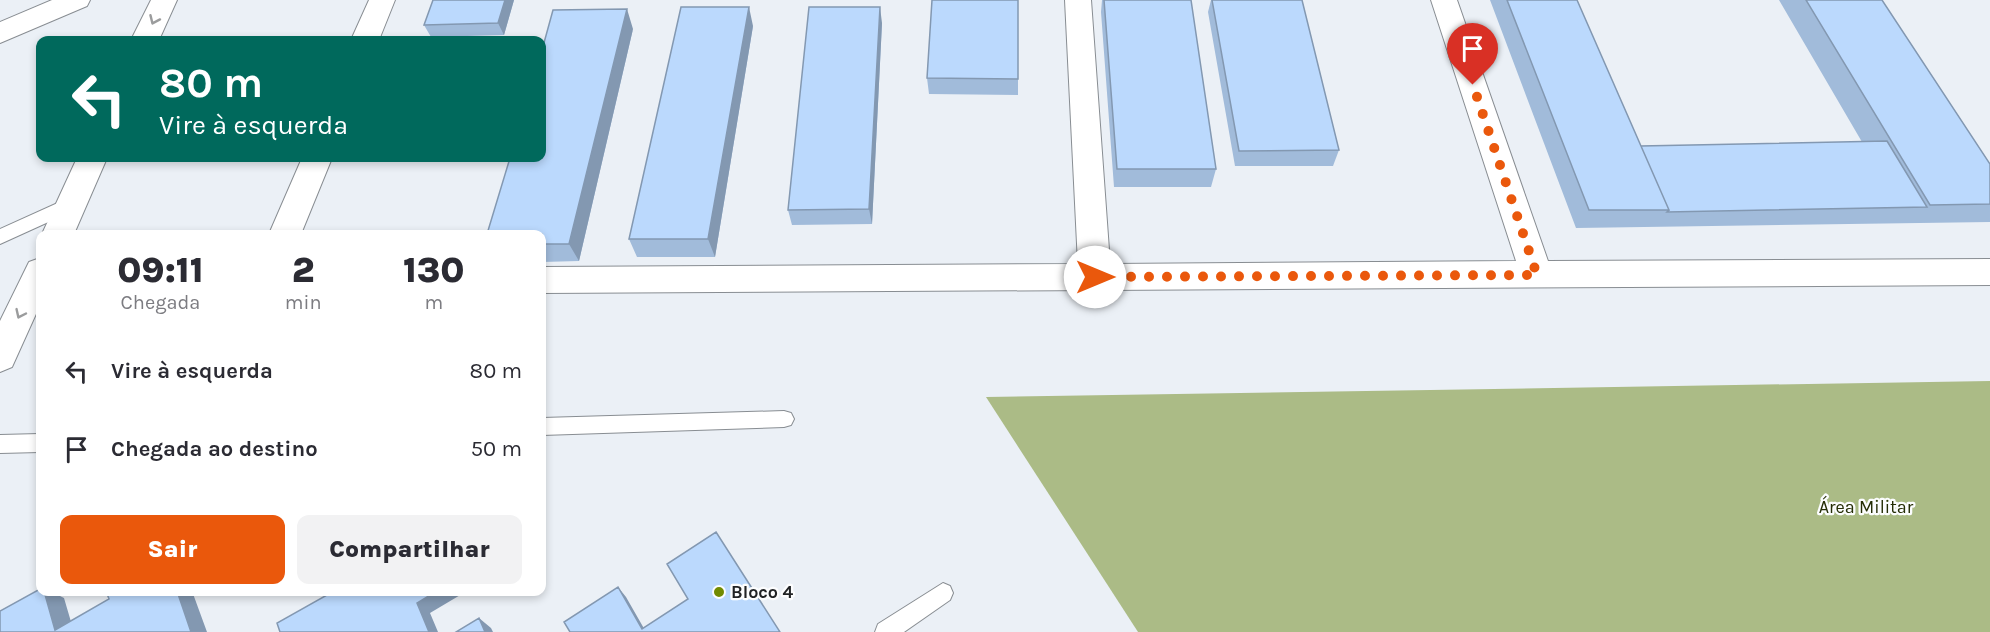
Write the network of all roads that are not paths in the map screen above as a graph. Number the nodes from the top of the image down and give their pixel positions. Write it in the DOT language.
graph roads {
  1 [pos="77,0"];
  2 [pos="164,0"];
  3 [pos="382,0"];
  4 [pos="1078,0"];
  5 [pos="1444,0"];
  6 [pos="0,33"];
  7 [pos="147,36"];
  8 [pos="367,36"];
  9 [pos="91,162"];
  10 [pos="315,162"];
  11 [pos="71,204"];
  12 [pos="60,230"];
  13 [pos="287,230"];
  14 [pos="0,237"];
  15 [pos="1990,272"];
  16 [pos="1537,275"];
  17 [pos="1095,277"];
  18 [pos="546,280"];
  19 [pos="36,286"];
  20 [pos="0,357"];
  21 [pos="784,419"];
  22 [pos="546,427"];
  23 [pos="36,443"];
  24 [pos="0,444"];
  25 [pos="943,593"];
  26 [pos="886,632"];
  1 -- 6 [label="street"];
  2 -- 7 [label="street, one-way"];
  3 -- 8 [label="street"];
  4 -- 17 [label="street"];
  5 -- 16 [label="street"];
  9 -- 11 [label="street"];
  10 -- 13 [label="street"];
  11 -- 12 [label="street"];
  11 -- 14 [label="lane"];
  15 -- 16 [label="street"];
  16 -- 17 [label="street"];
  17 -- 18 [label="street"];
  19 -- 20 [label="street, one-way"];
  21 -- 22 [label="lane"];
  23 -- 24 [label="lane"];
  25 -- 26 [label="lane"];
}
